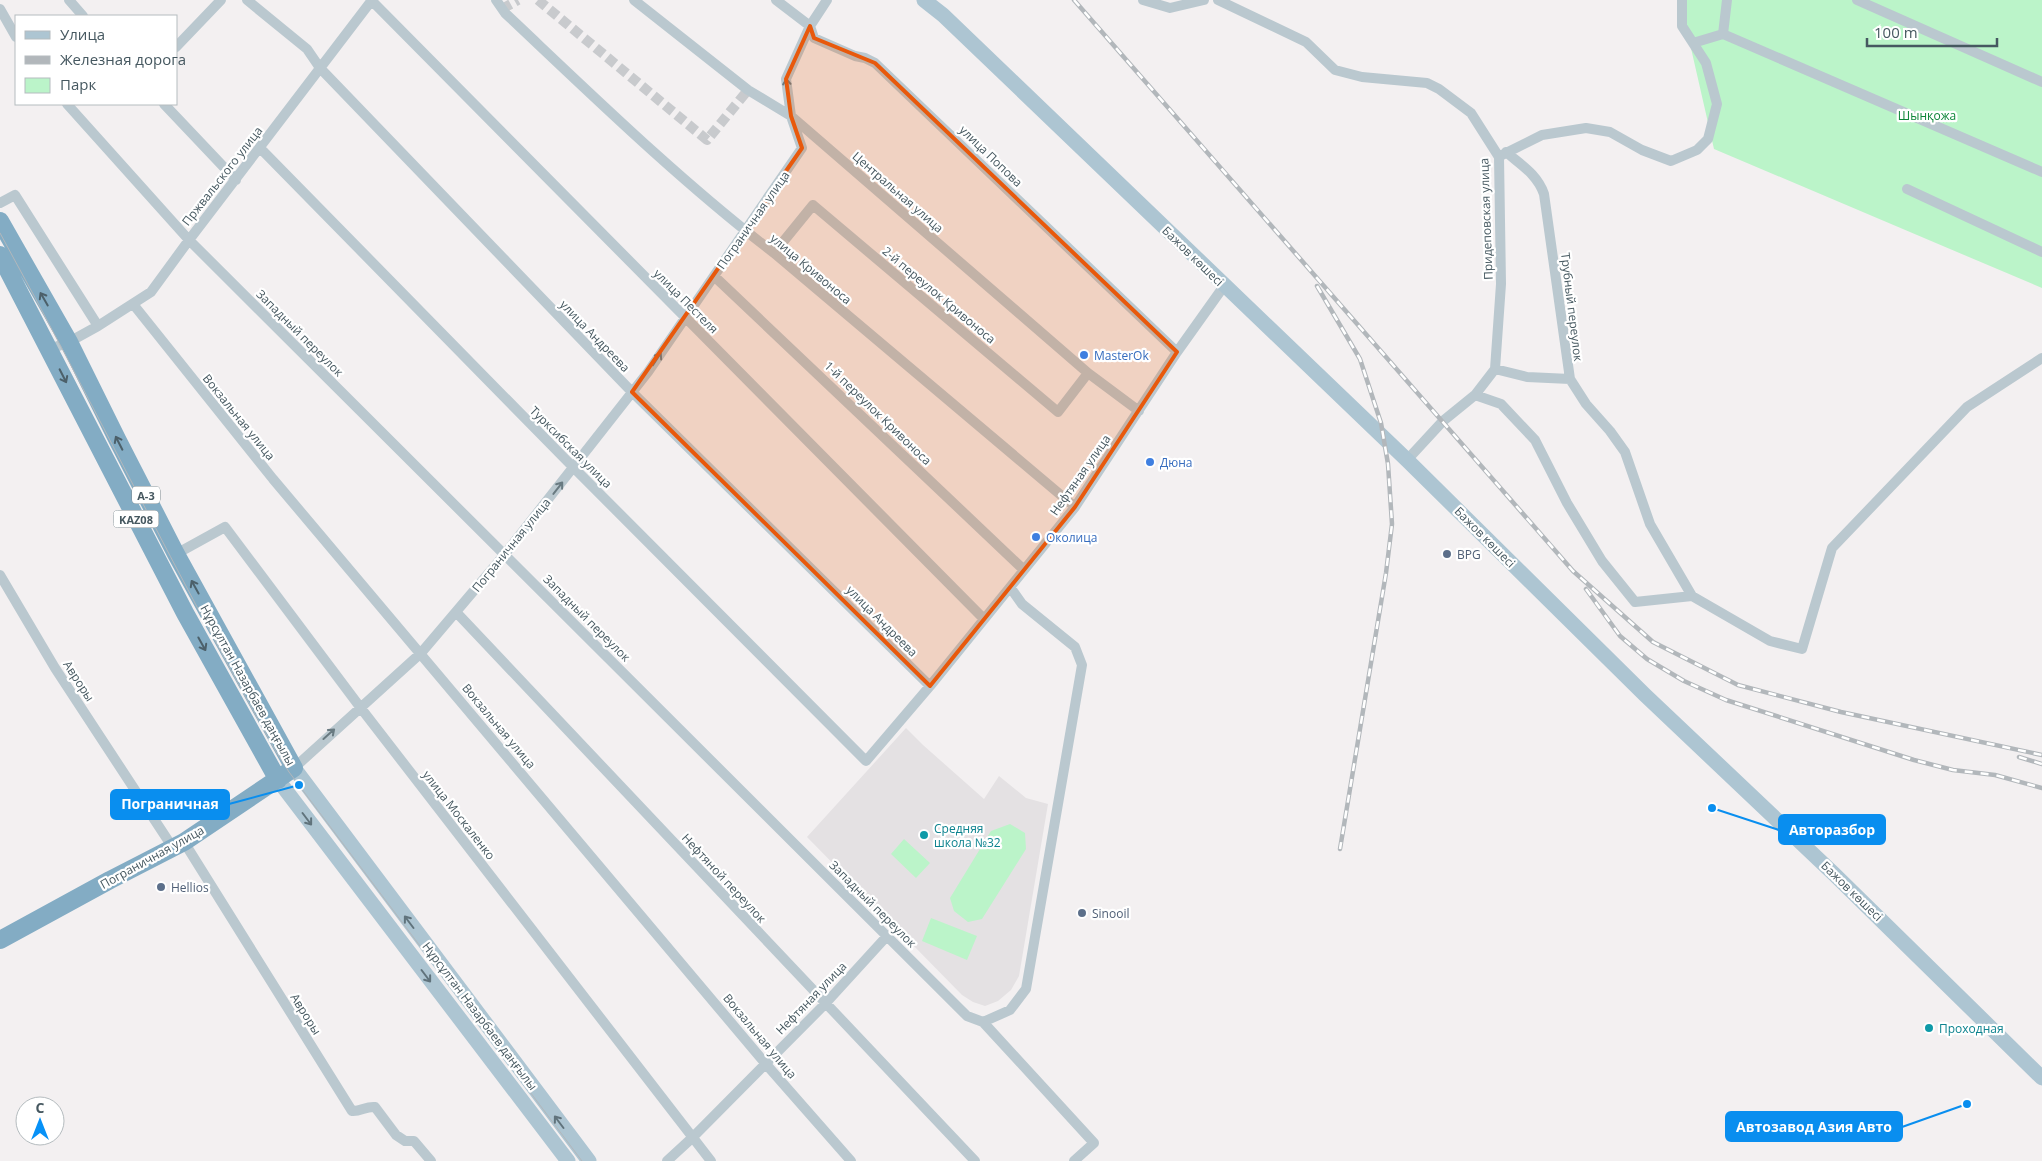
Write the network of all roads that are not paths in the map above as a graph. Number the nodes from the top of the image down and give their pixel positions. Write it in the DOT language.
graph roads {
  1 [pos="69,0"];
  2 [pos="221,0"];
  3 [pos="247,0"];
  4 [pos="371,0"];
  5 [pos="496,0"];
  6 [pos="634,0"];
  7 [pos="776,0"];
  8 [pos="827,0"];
  9 [pos="924,0"];
  10 [pos="1142,0"];
  11 [pos="1204,0"];
  12 [pos="1218,0"];
  13 [pos="1682,0"];
  14 [pos="1727,0"];
  15 [pos="1857,0"];
  16 [pos="0,9"];
  17 [pos="82,15"];
  18 [pos="810,26"];
  19 [pos="1723,34"];
  20 [pos="15,35"];
  21 [pos="178,40"];
  22 [pos="1693,43"];
  23 [pos="320,68"];
  24 [pos="2042,82"];
  25 [pos="68,105"];
  26 [pos="165,105"];
  27 [pos="791,116"];
  28 [pos="260,148"];
  29 [pos="1502,154"];
  30 [pos="2042,172"];
  31 [pos="236,180"];
  32 [pos="1908,189"];
  33 [pos="0,203"];
  34 [pos="0,221"];
  35 [pos="744,230"];
  36 [pos="189,240"];
  37 [pos="2042,252"];
  38 [pos="774,253"];
  39 [pos="0,255"];
  40 [pos="714,276"];
  41 [pos="1224,286"];
  42 [pos="132,304"];
  43 [pos="684,318"];
  44 [pos="98,326"];
  45 [pos="69,342"];
  46 [pos="50,350"];
  47 [pos="1177,352"];
  48 [pos="2042,358"];
  49 [pos="1495,369"];
  50 [pos="1088,373"];
  51 [pos="1570,379"];
  52 [pos="632,392"];
  53 [pos="1475,395"];
  54 [pos="1139,412"];
  55 [pos="1407,460"];
  56 [pos="574,468"];
  57 [pos="1075,507"];
  58 [pos="176,554"];
  59 [pos="505,554"];
  60 [pos="1024,570"];
  61 [pos="0,575"];
  62 [pos="1010,587"];
  63 [pos="1692,596"];
  64 [pos="456,612"];
  65 [pos="984,618"];
  66 [pos="421,653"];
  67 [pos="930,686"];
  68 [pos="360,708"];
  69 [pos="866,761"];
  70 [pos="294,768"];
  71 [pos="278,780"];
  72 [pos="178,845"];
  73 [pos="887,936"];
  74 [pos="0,940"];
  75 [pos="825,1004"];
  76 [pos="983,1022"];
  77 [pos="765,1063"];
  78 [pos="2042,1078"];
  79 [pos="692,1138"];
  80 [pos="431,1161"];
  81 [pos="568,1161"];
  82 [pos="589,1161"];
  83 [pos="666,1161"];
  84 [pos="711,1161"];
  85 [pos="851,1161"];
  86 [pos="974,1161"];
  87 [pos="1074,1161"];
  1 -- 17 [label="street"];
  2 -- 21 [label="street"];
  3 -- 23 [label="street, улица Андреева"];
  4 -- 23 [label="street, Пржвальского улица"];
  4 -- 43 [label="street, улица Пестеля"];
  5 -- 35 [label="street, улица Кривоноса"];
  6 -- 27 [label="street, Центральная улица"];
  7 -- 18 [label="street, улица Попова"];
  8 -- 18 [label="street, Пограничная улица"];
  9 -- 41 [label="main road, Бажов көшесі"];
  10 -- 11 [label="street"];
  12 -- 29 [label="street, Придеповская улица"];
  13 -- 22 [label="street"];
  14 -- 19 [label="street"];
  15 -- 24 [label="street"];
  16 -- 20 [label="street"];
  27 -- 18 [label="street, Пограничная улица, one-way"];
  18 -- 47 [label="street, улица Попова"];
  19 -- 22 [label="street"];
  19 -- 30 [label="street"];
  22 -- 29 [label="street"];
  23 -- 28 [label="street, Пржвальского улица"];
  23 -- 52 [label="street, улица Андреева"];
  25 -- 36 [label="street, Западный переулок"];
  26 -- 31 [label="street"];
  27 -- 35 [label="street, Пограничная улица"];
  27 -- 50 [label="street, Центральная улица"];
  28 -- 31 [label="street, Пржвальского улица"];
  28 -- 56 [label="street, Турксибская улица"];
  29 -- 49 [label="street, Придеповская улица"];
  29 -- 51 [label="street, Трубный переулок"];
  31 -- 36 [label="street, Пржвальского улица"];
  32 -- 37 [label="street"];
  33 -- 44 [label="street"];
  45 -- 34 [label="highway, Нұрсұлтан Назарбаев даңғылы / А-3, one-way"];
  35 -- 38 [label="street, улица Кривоноса"];
  35 -- 40 [label="street, Пограничная улица"];
  36 -- 42 [label="street, Пржвальского улица"];
  36 -- 59 [label="street, Западный переулок"];
  38 -- 50 [label="street, 2-й переулок Кривоноса"];
  38 -- 57 [label="street, улица Кривоноса"];
  39 -- 46 [label="highway, Нұрсұлтан Назарбаев даңғылы / KAZ08"];
  40 -- 43 [label="street, Пограничная улица"];
  40 -- 60 [label="street, 1-й переулок Кривоноса"];
  41 -- 47 [label="street, Нефтяная улица"];
  41 -- 55 [label="main road, Бажов көшесі"];
  42 -- 44 [label="street, Пржвальского улица"];
  42 -- 66 [label="street, Вокзальная улица"];
  52 -- 43 [label="street, Пограничная улица, one-way"];
  43 -- 65 [label="street, улица Пестеля"];
  44 -- 45 [label="street, Пржвальского улица"];
  45 -- 46 [label="street, Пржвальского улица"];
  58 -- 45 [label="highway, Нұрсұлтан Назарбаев даңғылы / А-3, one-way"];
  46 -- 71 [label="highway, Нұрсұлтан Назарбаев даңғылы / KAZ08, one-way"];
  47 -- 54 [label="street, Нефтяная улица"];
  48 -- 63 [label="street"];
  49 -- 51 [label="street"];
  49 -- 53 [label="street"];
  50 -- 54 [label="street, Центральная улица"];
  51 -- 63 [label="street, Трубный переулок"];
  52 -- 56 [label="street, Пограничная улица"];
  52 -- 67 [label="street, улица Андреева"];
  53 -- 55 [label="street"];
  53 -- 63 [label="street"];
  54 -- 57 [label="street, Нефтяная улица"];
  55 -- 78 [label="main road, Бажов көшесі"];
  59 -- 56 [label="street, Пограничная улица, one-way"];
  56 -- 69 [label="street, Турксибская улица"];
  57 -- 60 [label="street, Нефтяная улица"];
  58 -- 68 [label="street, улица Москаленко"];
  70 -- 58 [label="highway, Нұрсұлтан Назарбаев даңғылы / А-3, one-way"];
  59 -- 64 [label="street, Пограничная улица"];
  59 -- 73 [label="street, Западный переулок"];
  60 -- 62 [label="street, Нефтяная улица"];
  61 -- 72 [label="street, Авроры"];
  62 -- 65 [label="street, Нефтяная улица"];
  62 -- 76 [label="street"];
  64 -- 66 [label="street, Пограничная улица"];
  64 -- 75 [label="street, Нефтяной переулок"];
  65 -- 67 [label="street, Нефтяная улица"];
  66 -- 68 [label="street, Пограничная улица"];
  66 -- 77 [label="street, Вокзальная улица"];
  67 -- 69 [label="street, Нефтяная улица"];
  70 -- 68 [label="street, Пограничная улица, one-way"];
  68 -- 79 [label="street, улица Москаленко"];
  70 -- 71 [label="highway, Пограничная улица"];
  82 -- 70 [label="main road, Нұрсұлтан Назарбаев даңғылы, one-way"];
  71 -- 72 [label="highway, Пограничная улица"];
  71 -- 81 [label="main road, Нұрсұлтан Назарбаев даңғылы, one-way"];
  72 -- 74 [label="highway, Пограничная улица"];
  72 -- 80 [label="street, Авроры"];
  73 -- 75 [label="street, Нефтяная улица"];
  73 -- 76 [label="street, Западный переулок"];
  75 -- 77 [label="street, Нефтяная улица"];
  75 -- 86 [label="street, Нефтяной переулок"];
  76 -- 87 [label="street, Западный переулок"];
  77 -- 79 [label="street, Нефтяная улица"];
  77 -- 85 [label="street, Вокзальная улица"];
  79 -- 83 [label="street, Нефтяная улица"];
  79 -- 84 [label="street, улица Москаленко"];
}
